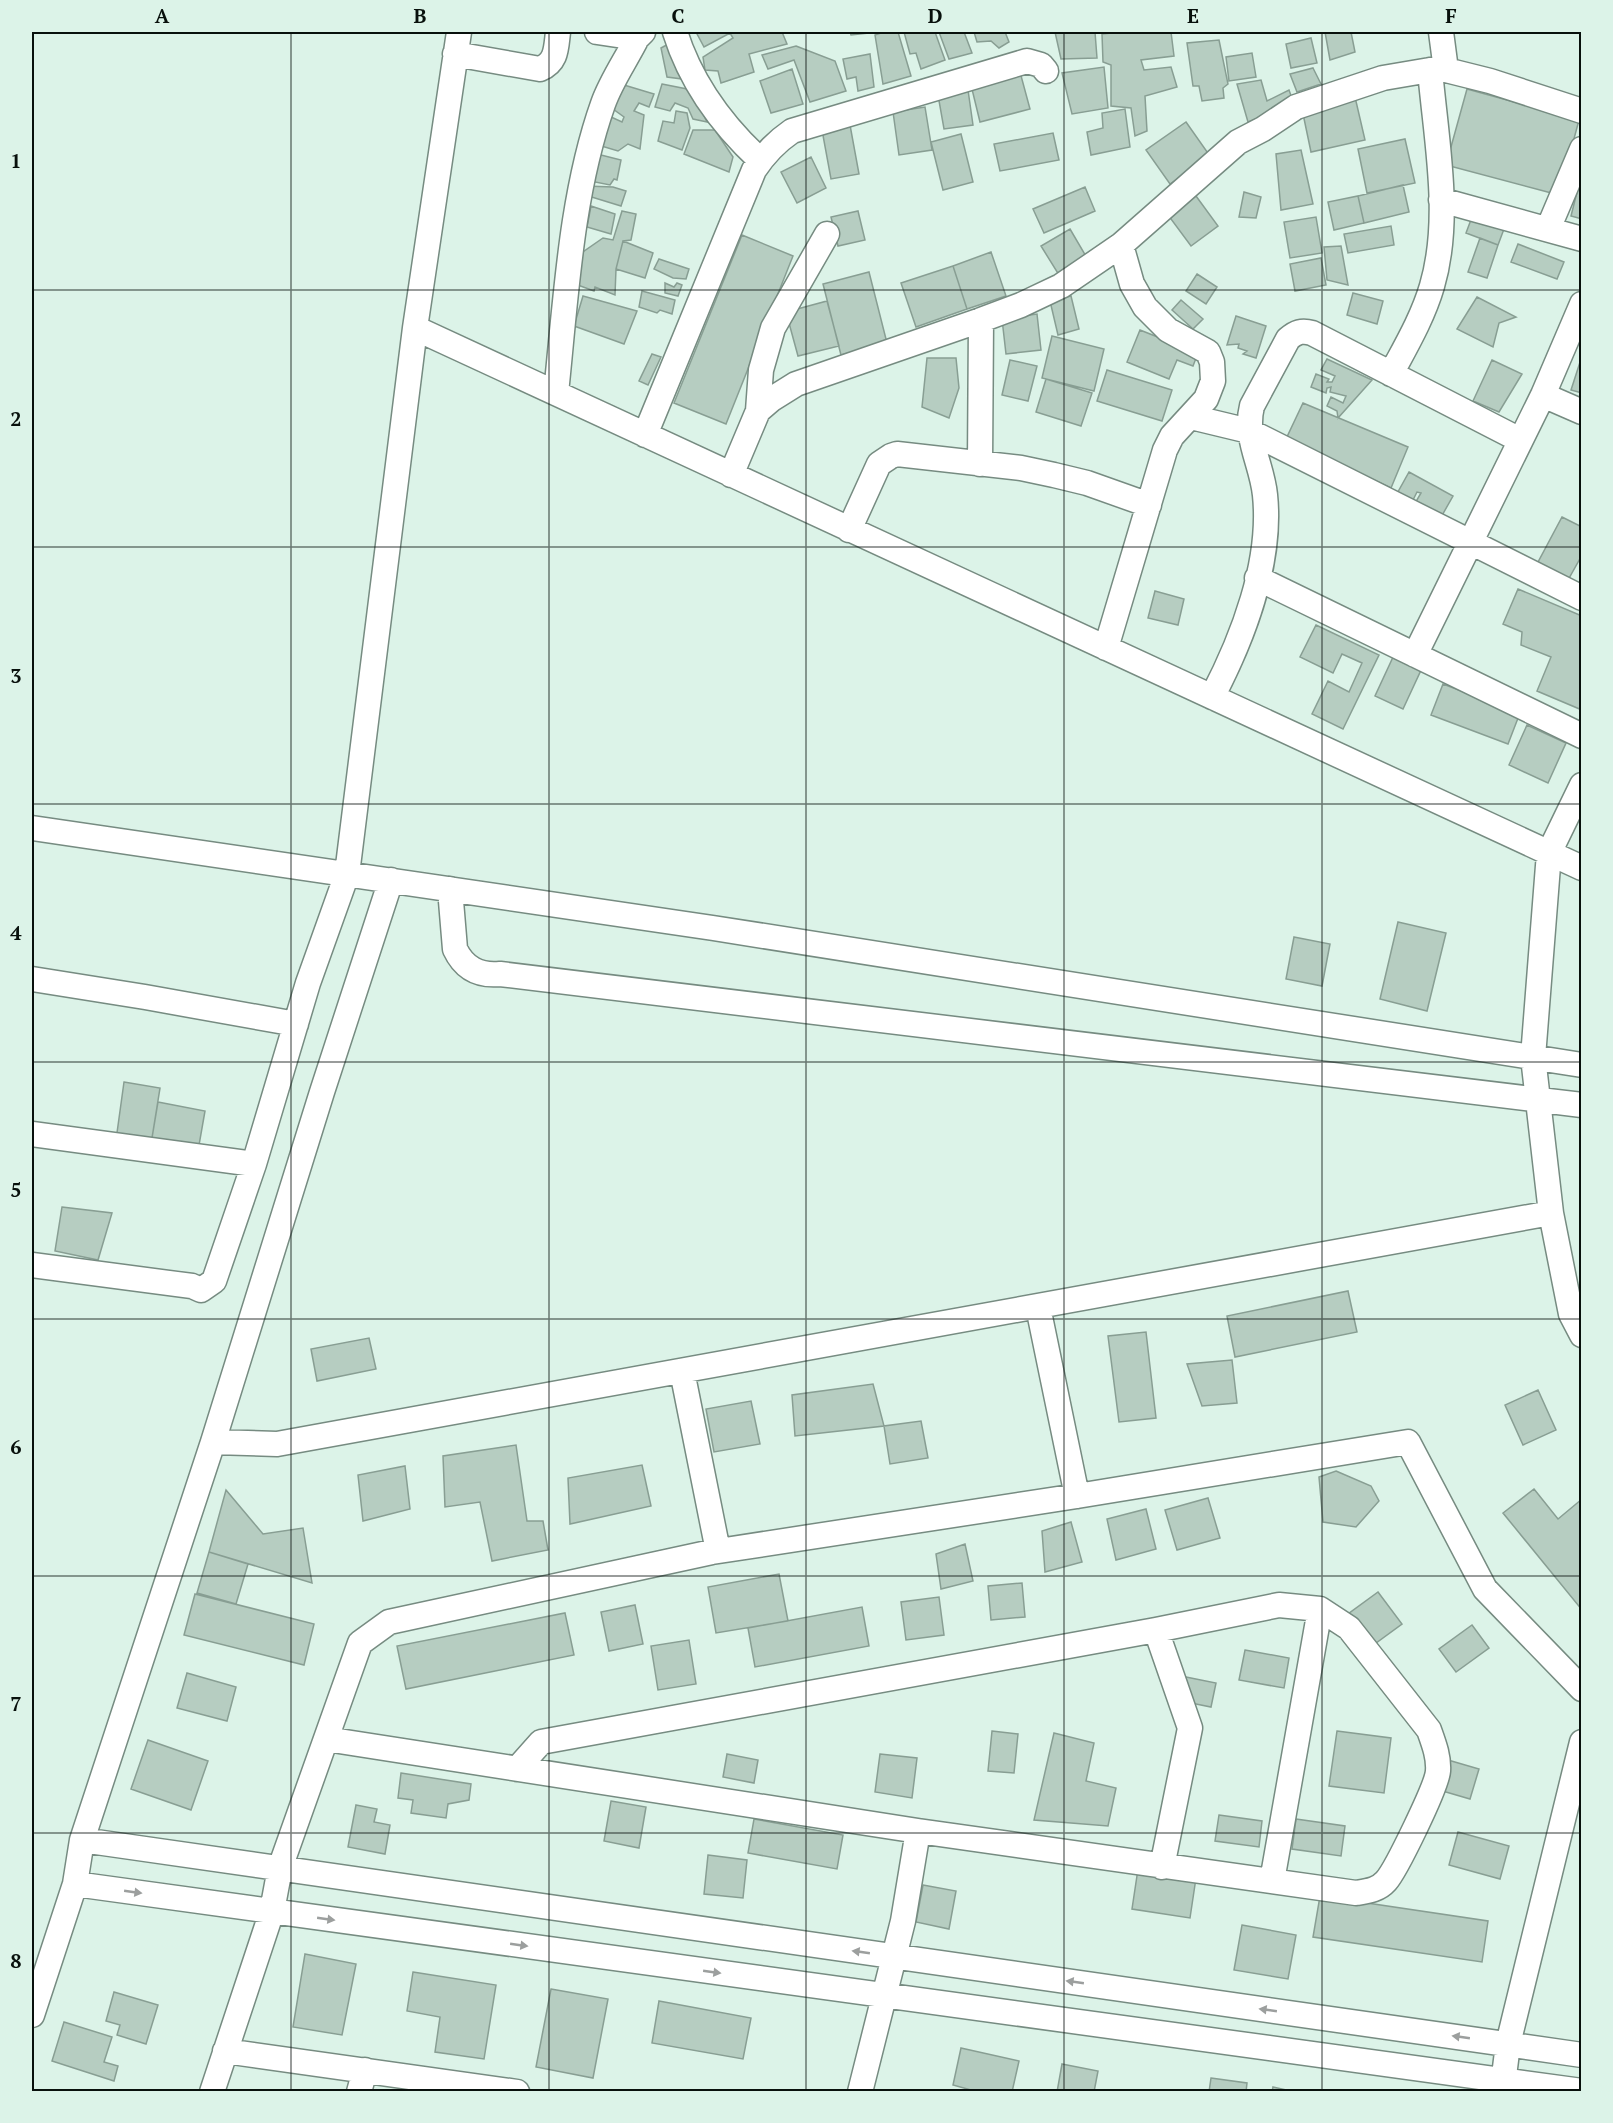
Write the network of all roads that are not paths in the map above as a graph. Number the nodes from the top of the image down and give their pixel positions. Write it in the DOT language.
graph roads {
  1 [pos="558,32"];
  2 [pos="597,32"];
  3 [pos="675,32"];
  4 [pos="1441,32"];
  5 [pos="640,35"];
  6 [pos="457,43"];
  7 [pos="1438,70"];
  8 [pos="1046,71"];
  9 [pos="1581,111"];
  10 [pos="1581,149"];
  11 [pos="760,160"];
  12 [pos="1441,200"];
  13 [pos="1548,229"];
  14 [pos="827,234"];
  15 [pos="1581,238"];
  16 [pos="1121,245"];
  17 [pos="1581,304"];
  18 [pos="981,320"];
  19 [pos="415,328"];
  20 [pos="1391,374"];
  21 [pos="556,393"];
  22 [pos="1543,395"];
  23 [pos="758,411"];
  24 [pos="1581,412"];
  25 [pos="1191,417"];
  26 [pos="1249,432"];
  27 [pos="645,435"];
  28 [pos="1520,440"];
  29 [pos="980,464"];
  30 [pos="731,475"];
  31 [pos="1149,505"];
  32 [pos="849,530"];
  33 [pos="1470,543"];
  34 [pos="1257,578"];
  35 [pos="1579,592"];
  36 [pos="1106,648"];
  37 [pos="1415,655"];
  38 [pos="1212,697"];
  39 [pos="1581,736"];
  40 [pos="1580,792"];
  41 [pos="32,828"];
  42 [pos="1549,853"];
  43 [pos="1581,868"];
  44 [pos="346,874"];
  45 [pos="391,880"];
  46 [pos="450,889"];
  47 [pos="32,979"];
  48 [pos="296,1024"];
  49 [pos="1533,1057"];
  50 [pos="1581,1065"];
  51 [pos="1538,1099"];
  52 [pos="1581,1105"];
  53 [pos="32,1134"];
  54 [pos="254,1164"];
  55 [pos="1551,1213"];
  56 [pos="32,1265"];
  57 [pos="1038,1307"];
  58 [pos="1581,1335"];
  59 [pos="682,1371"];
  60 [pos="213,1442"];
  61 [pos="1077,1496"];
  62 [pos="718,1551"];
  63 [pos="1320,1609"];
  64 [pos="1156,1630"];
  65 [pos="1581,1689"];
  66 [pos="326,1740"];
  67 [pos="1580,1753"];
  68 [pos="517,1769"];
  69 [pos="918,1831"];
  70 [pos="82,1840"];
  71 [pos="1162,1867"];
  72 [pos="280,1868"];
  73 [pos="1272,1881"];
  74 [pos="75,1884"];
  75 [pos="272,1911"];
  76 [pos="895,1956"];
  77 [pos="885,1996"];
  78 [pos="32,2015"];
  79 [pos="1508,2044"];
  80 [pos="225,2051"];
  81 [pos="1581,2055"];
  82 [pos="362,2081"];
  83 [pos="1503,2086"];
  84 [pos="471,2088"];
  85 [pos="212,2091"];
  86 [pos="517,2091"];
  87 [pos="860,2091"];
  88 [pos="1581,2091"];
  1 -- 6 [label="street"];
  2 -- 5 [label="street"];
  3 -- 11 [label="street"];
  4 -- 7 [label="street"];
  5 -- 21 [label="street"];
  6 -- 19 [label="street"];
  7 -- 9 [label="street"];
  7 -- 12 [label="street"];
  7 -- 16 [label="street"];
  8 -- 11 [label="street"];
  10 -- 13 [label="street"];
  11 -- 27 [label="street"];
  12 -- 13 [label="street"];
  12 -- 20 [label="street"];
  13 -- 15 [label="street"];
  14 -- 23 [label="street"];
  16 -- 18 [label="street"];
  16 -- 25 [label="street"];
  17 -- 22 [label="street"];
  18 -- 23 [label="street"];
  18 -- 29 [label="street"];
  19 -- 21 [label="street"];
  19 -- 44 [label="street"];
  20 -- 26 [label="street"];
  20 -- 28 [label="street"];
  21 -- 27 [label="street"];
  22 -- 24 [label="street"];
  22 -- 28 [label="street"];
  23 -- 30 [label="street"];
  25 -- 26 [label="street"];
  25 -- 31 [label="street"];
  26 -- 33 [label="street"];
  26 -- 34 [label="street"];
  27 -- 30 [label="street"];
  28 -- 33 [label="street"];
  29 -- 31 [label="street"];
  29 -- 32 [label="street"];
  30 -- 32 [label="street"];
  31 -- 36 [label="street"];
  32 -- 36 [label="street"];
  33 -- 35 [label="street"];
  33 -- 37 [label="street"];
  34 -- 37 [label="street"];
  34 -- 38 [label="street"];
  36 -- 38 [label="street"];
  37 -- 39 [label="street"];
  38 -- 42 [label="street"];
  40 -- 42 [label="street"];
  41 -- 44 [label="street"];
  42 -- 43 [label="street"];
  42 -- 49 [label="street"];
  44 -- 45 [label="street"];
  44 -- 48 [label="street"];
  45 -- 46 [label="street"];
  45 -- 60 [label="street"];
  46 -- 49 [label="street"];
  46 -- 51 [label="street"];
  47 -- 48 [label="street"];
  48 -- 54 [label="street"];
  49 -- 50 [label="street"];
  49 -- 51 [label="street"];
  51 -- 52 [label="street"];
  51 -- 55 [label="street"];
  53 -- 54 [label="street"];
  54 -- 56 [label="street"];
  55 -- 57 [label="street"];
  55 -- 58 [label="street"];
  57 -- 59 [label="street"];
  57 -- 61 [label="street"];
  59 -- 60 [label="street"];
  59 -- 62 [label="street"];
  60 -- 70 [label="street"];
  61 -- 62 [label="street"];
  61 -- 65 [label="street"];
  62 -- 66 [label="street"];
  63 -- 64 [label="street"];
  63 -- 73 [label="street"];
  63 -- 73 [label="street"];
  64 -- 68 [label="street"];
  64 -- 71 [label="street"];
  66 -- 68 [label="street"];
  66 -- 72 [label="street"];
  67 -- 79 [label="street"];
  68 -- 69 [label="street"];
  69 -- 71 [label="street"];
  69 -- 76 [label="street"];
  70 -- 72 [label="street"];
  70 -- 74 [label="street"];
  71 -- 73 [label="street"];
  72 -- 75 [label="street"];
  76 -- 72 [label="street, one-way"];
  74 -- 75 [label="street, one-way"];
  74 -- 78 [label="street"];
  75 -- 77 [label="street, one-way"];
  75 -- 80 [label="street"];
  76 -- 77 [label="street"];
  79 -- 76 [label="street, one-way"];
  77 -- 83 [label="street"];
  77 -- 87 [label="street"];
  79 -- 81 [label="street"];
  79 -- 83 [label="street"];
  80 -- 82 [label="street"];
  80 -- 85 [label="street"];
  82 -- 84 [label="street"];
  83 -- 88 [label="street"];
  84 -- 86 [label="street"];
}
